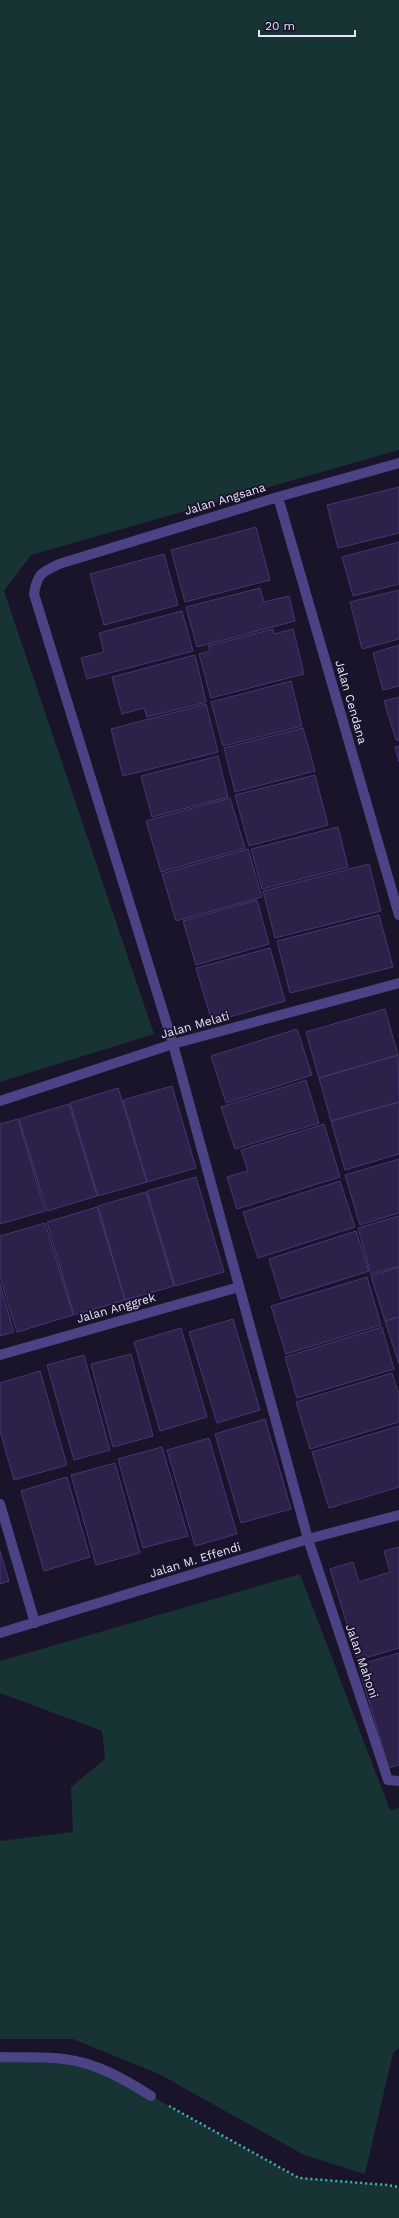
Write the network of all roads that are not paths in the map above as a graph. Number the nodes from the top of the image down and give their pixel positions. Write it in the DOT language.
graph roads {
  1 [pos="399,463"];
  2 [pos="278,496"];
  3 [pos="399,915"];
  4 [pos="399,983"];
  5 [pos="173,1044"];
  6 [pos="0,1101"];
  7 [pos="238,1287"];
  8 [pos="0,1355"];
  9 [pos="0,1504"];
  10 [pos="399,1515"];
  11 [pos="308,1539"];
  12 [pos="35,1623"];
  13 [pos="0,1633"];
  14 [pos="399,1781"];
  15 [pos="0,2057"];
  16 [pos="151,2096"];
  1 -- 2 [label="street, Jalan Angsana"];
  2 -- 3 [label="street, Jalan Cendana"];
  2 -- 5 [label="street, Jalan Angsana"];
  4 -- 5 [label="street, Jalan Melati"];
  5 -- 6 [label="street, Jalan Melati"];
  5 -- 7 [label="street, Jalan Angsana"];
  7 -- 8 [label="street, Jalan Anggrek"];
  7 -- 11 [label="street, Jalan Angsana"];
  9 -- 12 [label="street"];
  10 -- 11 [label="street, Jalan M. Effendi"];
  11 -- 12 [label="street, Jalan M. Effendi"];
  11 -- 14 [label="street, Jalan Mahoni"];
  12 -- 13 [label="street, Jalan M. Effendi"];
  15 -- 16 [label="street"];
}
